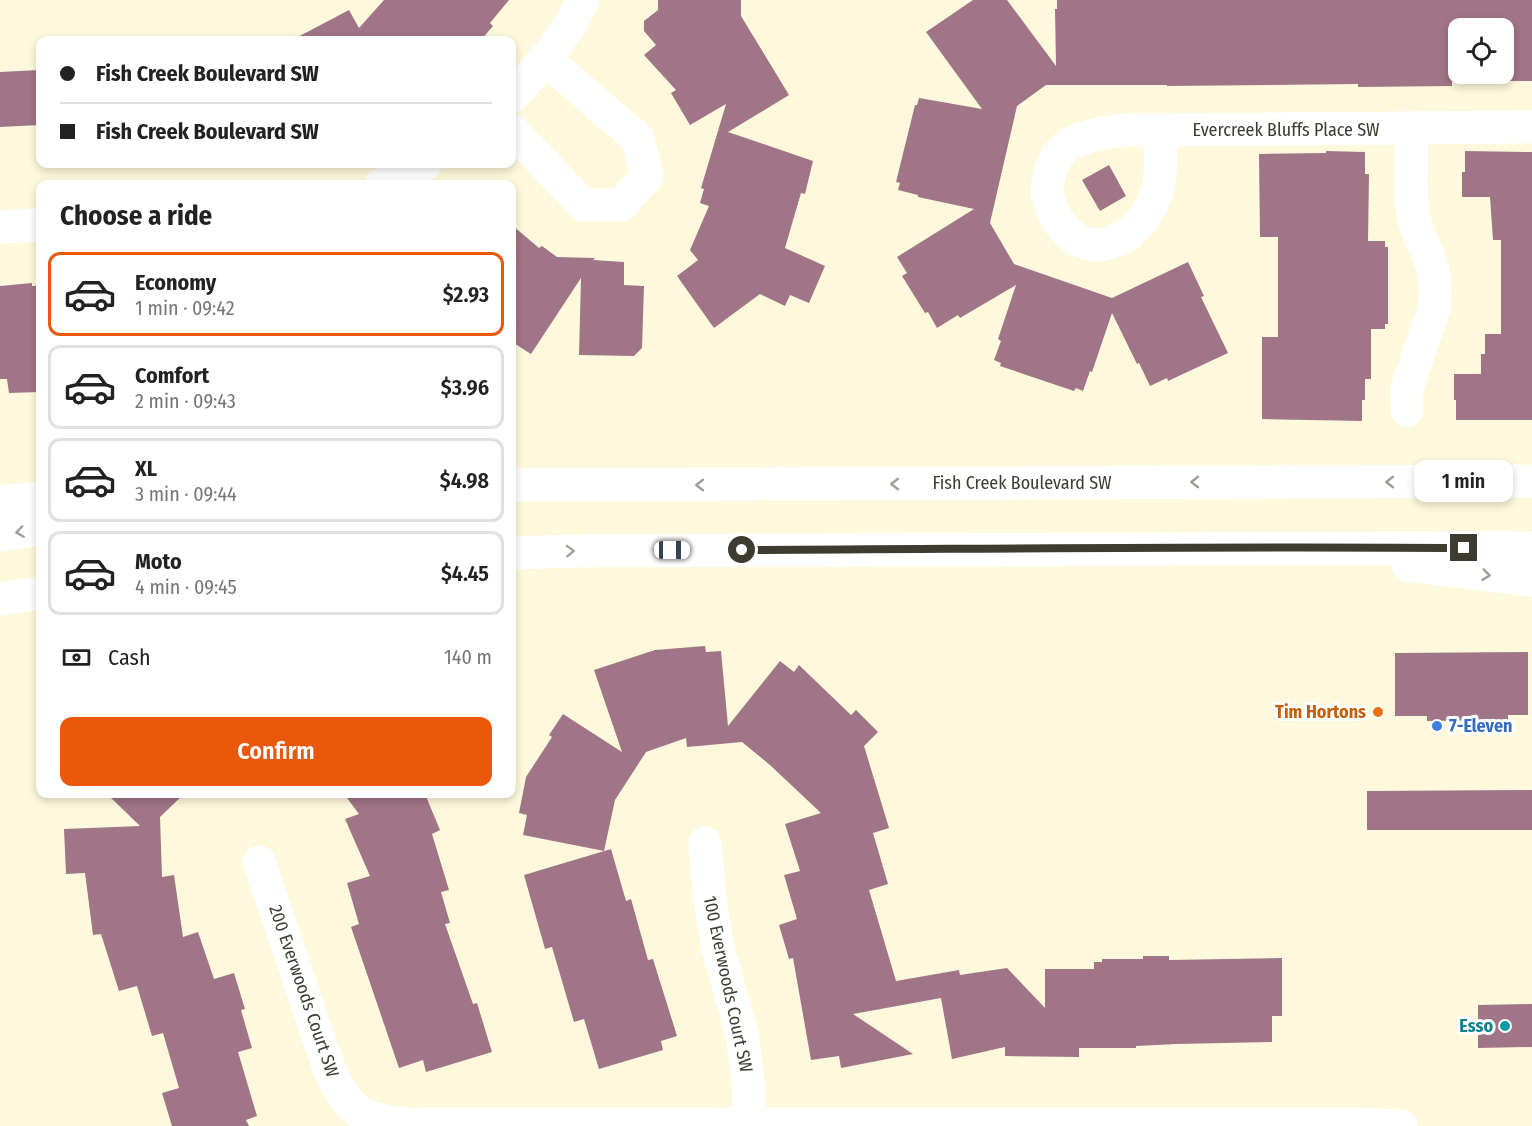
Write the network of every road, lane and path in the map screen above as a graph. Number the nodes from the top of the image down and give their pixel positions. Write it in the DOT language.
graph roads {
  1 [pos="583,0"];
  2 [pos="544,58"];
  3 [pos="516,92"];
  4 [pos="1532,128"];
  5 [pos="1412,129"];
  6 [pos="1160,130"];
  7 [pos="516,134"];
  8 [pos="416,168"];
  9 [pos="391,180"];
  10 [pos="36,225"];
  11 [pos="0,227"];
  12 [pos="1407,410"];
  13 [pos="1532,481"];
  14 [pos="516,485"];
  15 [pos="36,498"];
  16 [pos="0,502"];
  17 [pos="36,530"];
  18 [pos="0,535"];
  19 [pos="1261,546"];
  20 [pos="1532,548"];
  21 [pos="516,553"];
  22 [pos="1532,580"];
  23 [pos="36,594"];
  24 [pos="0,599"];
  25 [pos="705,843"];
  26 [pos="259,862"];
  27 [pos="750,1124"];
  28 [pos="1401,1126"];
  1 -- 2 [label="main road"];
  2 -- 3 [label="main road"];
  2 -- 7 [label="main road"];
  4 -- 5 [label="main road, Evercreek Bluffs Place SW"];
  5 -- 6 [label="main road, Evercreek Bluffs Place SW"];
  5 -- 12 [label="main road"];
  8 -- 9 [label="main road"];
  10 -- 11 [label="main road"];
  13 -- 14 [label="main road, Fish Creek Boulevard SW, one-way"];
  15 -- 16 [label="main road"];
  17 -- 18 [label="main road, one-way"];
  19 -- 20 [label="main road"];
  21 -- 19 [label="main road, one-way"];
  19 -- 22 [label="main road, one-way"];
  23 -- 24 [label="main road"];
  25 -- 27 [label="main road, 100 Everwoods Court SW"];
  26 -- 27 [label="main road, 200 Everwoods Court SW"];
  27 -- 28 [label="main road"];
}
